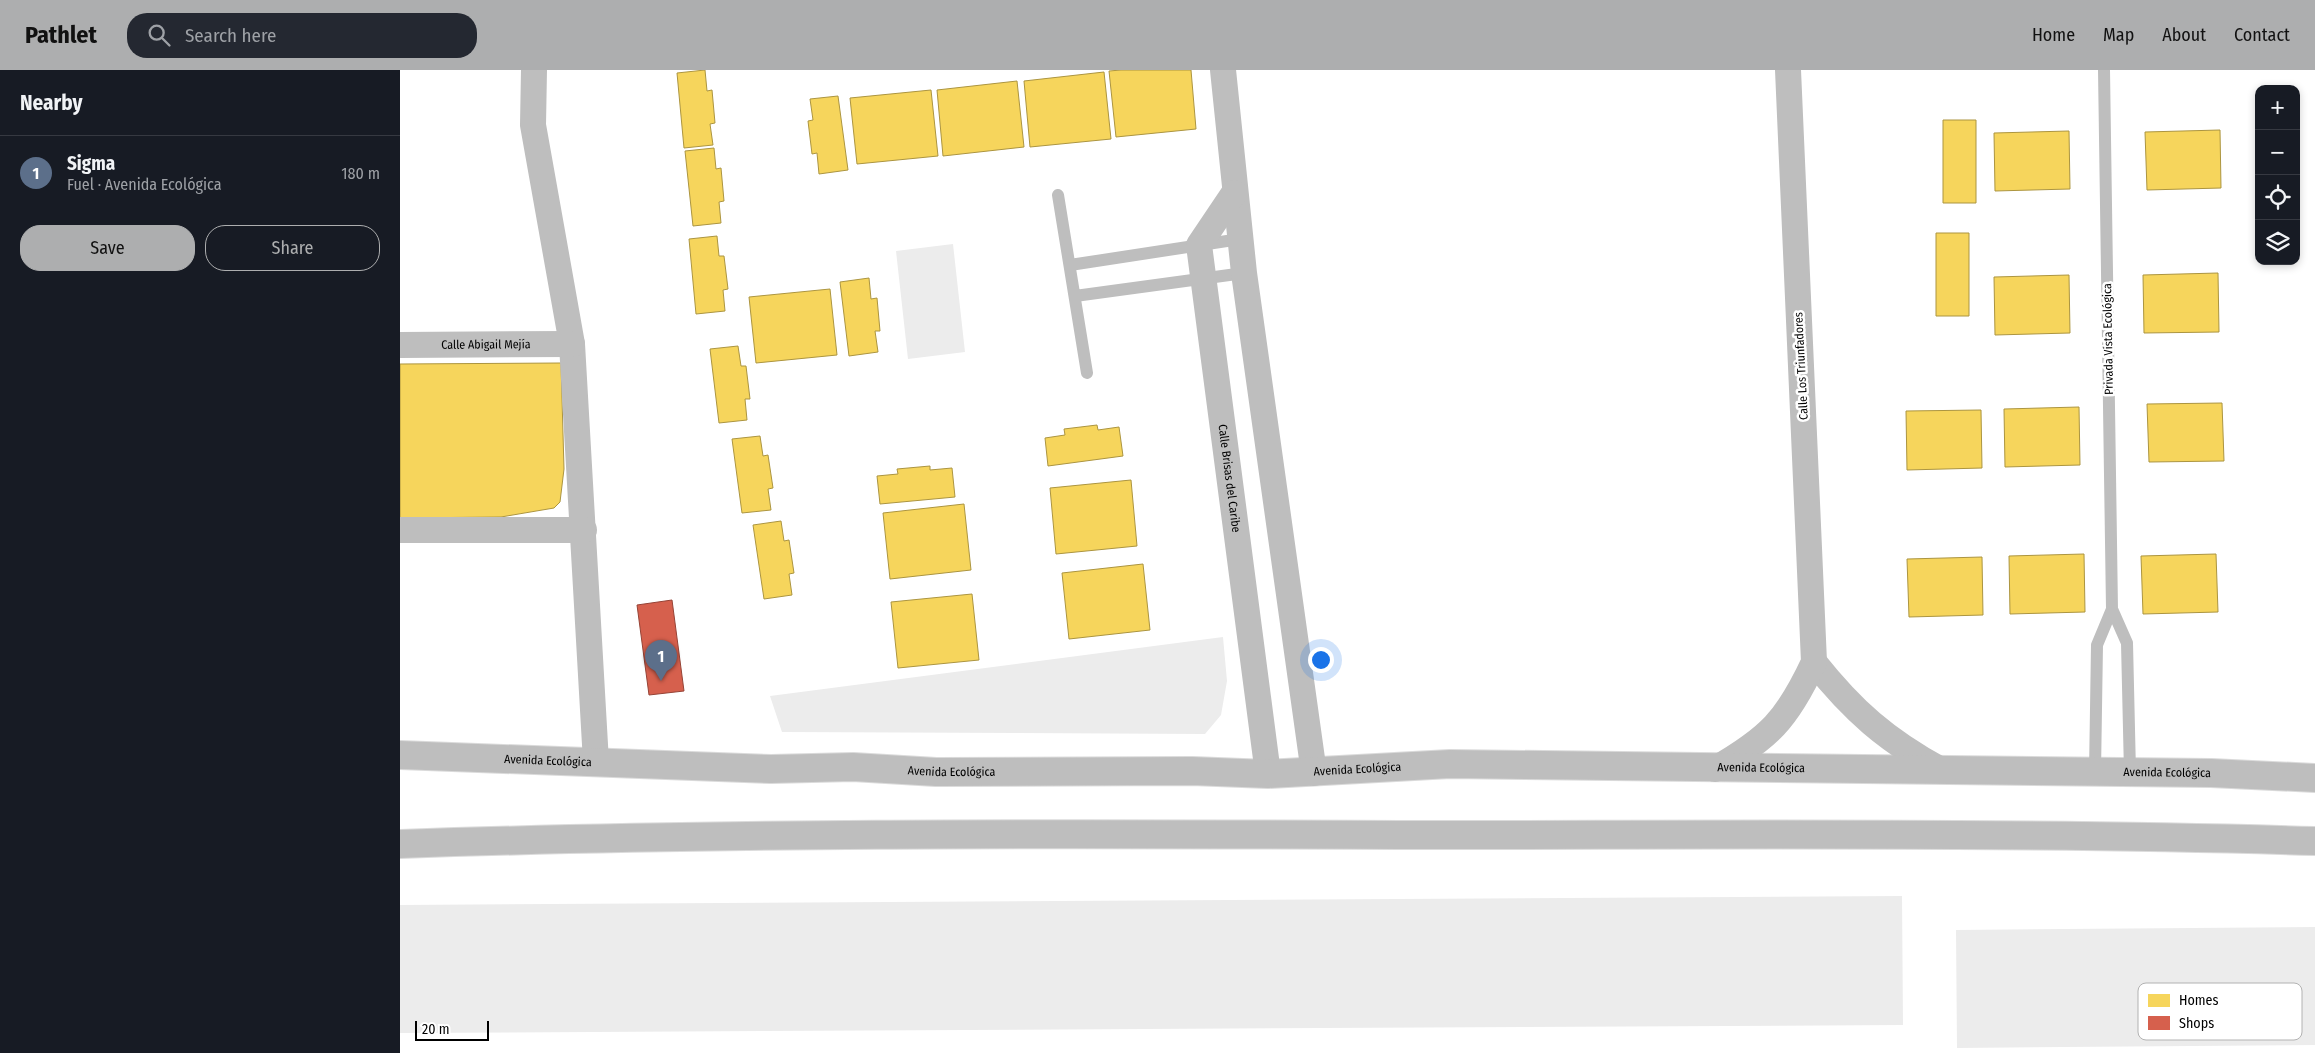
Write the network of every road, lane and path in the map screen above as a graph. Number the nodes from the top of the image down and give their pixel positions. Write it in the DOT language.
graph roads {
  1 [pos="534,70"];
  2 [pos="1223,70"];
  3 [pos="1788,70"];
  4 [pos="2104,70"];
  5 [pos="1234,193"];
  6 [pos="1058,195"];
  7 [pos="1240,239"];
  8 [pos="1199,245"];
  9 [pos="1070,265"];
  10 [pos="1244,273"];
  11 [pos="1203,278"];
  12 [pos="1076,296"];
  13 [pos="572,344"];
  14 [pos="400,345"];
  15 [pos="1087,373"];
  16 [pos="400,530"];
  17 [pos="584,530"];
  18 [pos="2112,609"];
  19 [pos="1814,662"];
  20 [pos="400,755"];
  21 [pos="596,762"];
  22 [pos="1714,769"];
  23 [pos="1941,770"];
  24 [pos="2095,772"];
  25 [pos="2130,772"];
  26 [pos="1314,773"];
  27 [pos="1268,774"];
  28 [pos="2315,778"];
  29 [pos="2315,841"];
  30 [pos="400,844"];
  1 -- 13 [label="street"];
  2 -- 5 [label="street"];
  3 -- 19 [label="street, Calle Los Triunfadores"];
  4 -- 18 [label="lane, Privada Vista Ecológica"];
  5 -- 7 [label="street"];
  5 -- 8 [label="street"];
  6 -- 9 [label="lane"];
  7 -- 8 [label="lane"];
  7 -- 10 [label="street"];
  8 -- 9 [label="lane"];
  8 -- 11 [label="street, Calle Brisas del Caribe"];
  9 -- 12 [label="lane"];
  10 -- 11 [label="lane"];
  10 -- 26 [label="street"];
  11 -- 12 [label="lane"];
  11 -- 27 [label="street, Calle Brisas del Caribe"];
  12 -- 15 [label="lane"];
  13 -- 14 [label="street, Calle Abigail Mejía"];
  13 -- 17 [label="street"];
  16 -- 17 [label="street"];
  17 -- 21 [label="street"];
  18 -- 24 [label="lane, Privada Vista Ecológica"];
  18 -- 25 [label="lane, Privada Vista Ecológica"];
  19 -- 22 [label="street, Calle Los Triunfadores"];
  19 -- 23 [label="street"];
  20 -- 21 [label="main road, Avenida Ecológica"];
  21 -- 27 [label="main road, Avenida Ecológica"];
  22 -- 23 [label="main road, Avenida Ecológica"];
  22 -- 26 [label="main road, Avenida Ecológica"];
  23 -- 24 [label="main road, Avenida Ecológica"];
  24 -- 25 [label="main road, Avenida Ecológica"];
  25 -- 28 [label="main road, Avenida Ecológica"];
  26 -- 27 [label="main road, Avenida Ecológica"];
  29 -- 30 [label="main road"];
}
